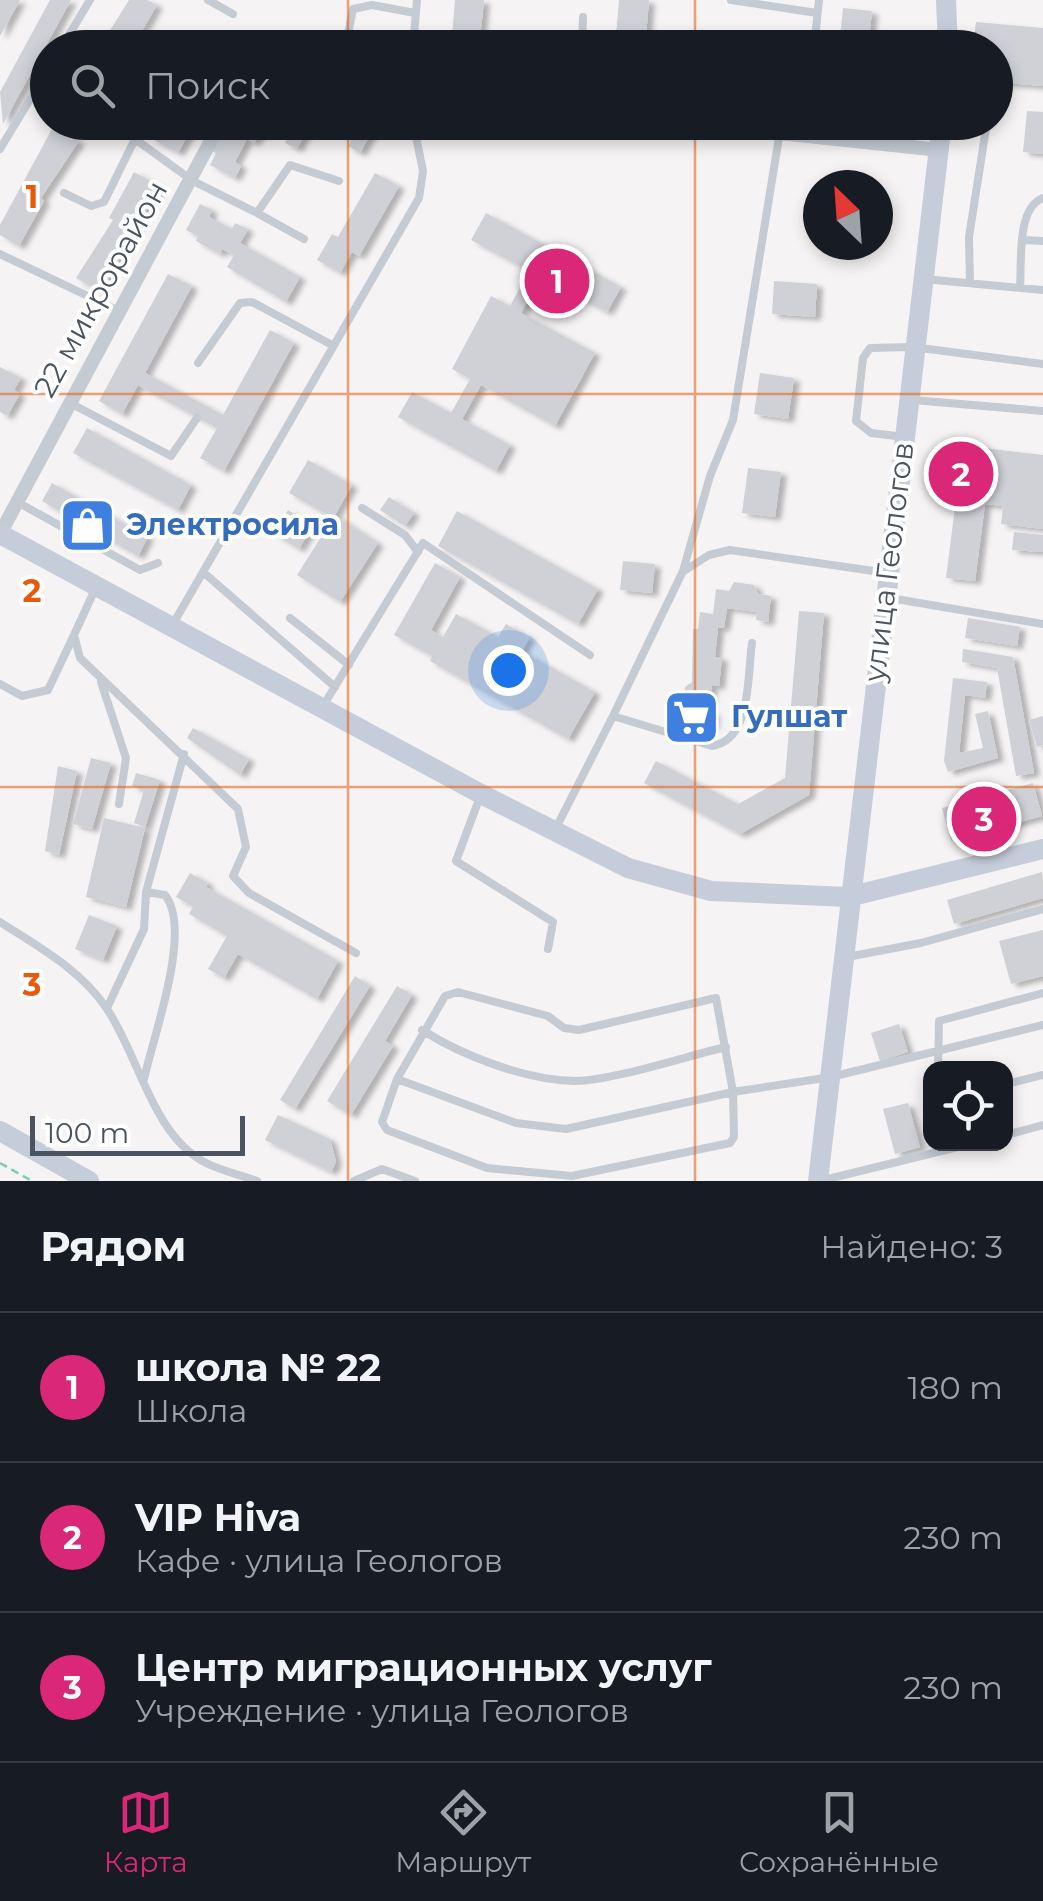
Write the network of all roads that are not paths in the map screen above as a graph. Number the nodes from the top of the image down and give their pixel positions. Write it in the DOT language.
graph roads {
  1 [pos="90,0"];
  2 [pos="208,0"];
  3 [pos="416,0"];
  4 [pos="730,0"];
  5 [pos="819,0"];
  6 [pos="946,0"];
  7 [pos="818,13"];
  8 [pos="233,14"];
  9 [pos="416,14"];
  10 [pos="583,18"];
  11 [pos="72,30"];
  12 [pos="349,30"];
  13 [pos="414,30"];
  14 [pos="583,30"];
  15 [pos="816,30"];
  16 [pos="947,30"];
  17 [pos="30,100"];
  18 [pos="135,140"];
  19 [pos="136,140"];
  20 [pos="212,140"];
  21 [pos="417,140"];
  22 [pos="779,140"];
  23 [pos="880,140"];
  24 [pos="941,140"];
  25 [pos="984,140"];
  26 [pos="0,149"];
  27 [pos="940,150"];
  28 [pos="193,181"];
  29 [pos="339,182"];
  30 [pos="64,194"];
  31 [pos="1043,198"];
  32 [pos="257,213"];
  33 [pos="304,239"];
  34 [pos="1024,240"];
  35 [pos="1043,242"];
  36 [pos="0,254"];
  37 [pos="924,279"];
  38 [pos="970,283"];
  39 [pos="1020,288"];
  40 [pos="1043,290"];
  41 [pos="121,312"];
  42 [pos="332,345"];
  43 [pos="913,347"];
  44 [pos="198,362"];
  45 [pos="1043,364"];
  46 [pos="908,399"];
  47 [pos="68,402"];
  48 [pos="1043,411"];
  49 [pos="197,418"];
  50 [pos="904,437"];
  51 [pos="19,503"];
  52 [pos="362,508"];
  53 [pos="0,534"];
  54 [pos="418,552"];
  55 [pos="158,563"];
  56 [pos="684,571"];
  57 [pos="203,572"];
  58 [pos="887,573"];
  59 [pos="96,586"];
  60 [pos="885,597"];
  61 [pos="290,618"];
  62 [pos="1043,624"];
  63 [pos="171,628"];
  64 [pos="74,634"];
  65 [pos="752,644"];
  66 [pos="590,654"];
  67 [pos="349,666"];
  68 [pos="100,678"];
  69 [pos="0,684"];
  70 [pos="335,688"];
  71 [pos="322,706"];
  72 [pos="613,716"];
  73 [pos="184,754"];
  74 [pos="481,794"];
  75 [pos="119,804"];
  76 [pos="554,832"];
  77 [pos="1043,850"];
  78 [pos="146,892"];
  79 [pos="848,897"];
  80 [pos="1043,910"];
  81 [pos="0,922"];
  82 [pos="548,949"];
  83 [pos="356,953"];
  84 [pos="843,957"];
  85 [pos="1043,992"];
  86 [pos="107,1008"];
  87 [pos="1043,1026"];
  88 [pos="422,1030"];
  89 [pos="726,1047"];
  90 [pos="936,1052"];
  91 [pos="937,1061"];
  92 [pos="1043,1076"];
  93 [pos="831,1077"];
  94 [pos="144,1079"];
  95 [pos="397,1079"];
  96 [pos="1013,1082"];
  97 [pos="733,1092"];
  98 [pos="1043,1125"];
  99 [pos="0,1131"];
  100 [pos="1013,1133"];
  101 [pos="941,1151"];
  102 [pos="89,1181"];
  103 [pos="257,1181"];
  104 [pos="354,1181"];
  105 [pos="415,1181"];
  106 [pos="819,1181"];
  1 -- 11 [label="lane"];
  2 -- 8 [label="lane"];
  3 -- 9 [label="lane"];
  4 -- 7 [label="lane"];
  5 -- 7 [label="lane"];
  6 -- 16 [label="street"];
  7 -- 15 [label="lane"];
  9 -- 12 [label="lane"];
  9 -- 13 [label="lane"];
  10 -- 14 [label="lane"];
  17 -- 26 [label="lane"];
  18 -- 30 [label="lane"];
  19 -- 28 [label="lane"];
  20 -- 28 [label="street, 22 микрорайон"];
  21 -- 42 [label="lane"];
  22 -- 56 [label="lane"];
  23 -- 27 [label="street"];
  24 -- 27 [label="street, улица Геологов"];
  25 -- 38 [label="lane"];
  27 -- 37 [label="street, улица Геологов"];
  28 -- 32 [label="lane"];
  28 -- 41 [label="street, 22 микрорайон"];
  29 -- 32 [label="lane"];
  31 -- 34 [label="lane"];
  32 -- 33 [label="lane"];
  34 -- 35 [label="lane"];
  34 -- 39 [label="lane"];
  36 -- 41 [label="lane"];
  37 -- 38 [label="lane"];
  37 -- 43 [label="street, улица Геологов"];
  38 -- 39 [label="lane"];
  39 -- 40 [label="lane"];
  41 -- 47 [label="street, 22 микрорайон"];
  42 -- 44 [label="lane"];
  42 -- 57 [label="lane"];
  43 -- 45 [label="lane"];
  43 -- 46 [label="street, улица Геологов"];
  43 -- 50 [label="lane"];
  46 -- 48 [label="lane"];
  46 -- 50 [label="street, улица Геологов"];
  47 -- 49 [label="lane"];
  47 -- 51 [label="street, 22 микрорайон"];
  50 -- 58 [label="street, улица Геологов"];
  51 -- 53 [label="street, 22 микрорайон"];
  51 -- 55 [label="lane"];
  52 -- 54 [label="lane"];
  53 -- 59 [label="street"];
  54 -- 66 [label="lane"];
  54 -- 67 [label="lane"];
  56 -- 58 [label="lane"];
  56 -- 72 [label="lane"];
  57 -- 63 [label="lane"];
  57 -- 70 [label="lane"];
  58 -- 60 [label="street, улица Геологов"];
  59 -- 63 [label="street"];
  59 -- 64 [label="lane"];
  60 -- 62 [label="lane"];
  60 -- 79 [label="street, улица Геологов"];
  61 -- 67 [label="lane"];
  63 -- 71 [label="street"];
  64 -- 68 [label="lane"];
  64 -- 69 [label="lane"];
  65 -- 72 [label="lane"];
  67 -- 70 [label="lane"];
  68 -- 73 [label="lane"];
  68 -- 75 [label="lane"];
  70 -- 71 [label="lane"];
  71 -- 74 [label="street"];
  72 -- 76 [label="lane"];
  73 -- 78 [label="lane"];
  73 -- 83 [label="lane"];
  74 -- 76 [label="street"];
  74 -- 82 [label="lane"];
  76 -- 79 [label="street"];
  77 -- 79 [label="street"];
  78 -- 86 [label="lane"];
  78 -- 94 [label="lane"];
  79 -- 84 [label="street, улица Геологов"];
  80 -- 84 [label="lane"];
  81 -- 86 [label="lane"];
  84 -- 93 [label="street, улица Геологов"];
  85 -- 90 [label="lane"];
  86 -- 94 [label="lane"];
  87 -- 90 [label="lane"];
  88 -- 89 [label="lane"];
  88 -- 89 [label="lane"];
  88 -- 95 [label="lane"];
  89 -- 97 [label="lane"];
  90 -- 91 [label="lane"];
  90 -- 93 [label="lane"];
  92 -- 96 [label="lane"];
  93 -- 97 [label="lane"];
  93 -- 106 [label="street, улица Геологов"];
  94 -- 103 [label="lane"];
  95 -- 97 [label="lane"];
  95 -- 97 [label="lane"];
  98 -- 100 [label="lane"];
  99 -- 102 [label="street"];
  101 -- 106 [label="lane"];
  104 -- 105 [label="lane"];
}
